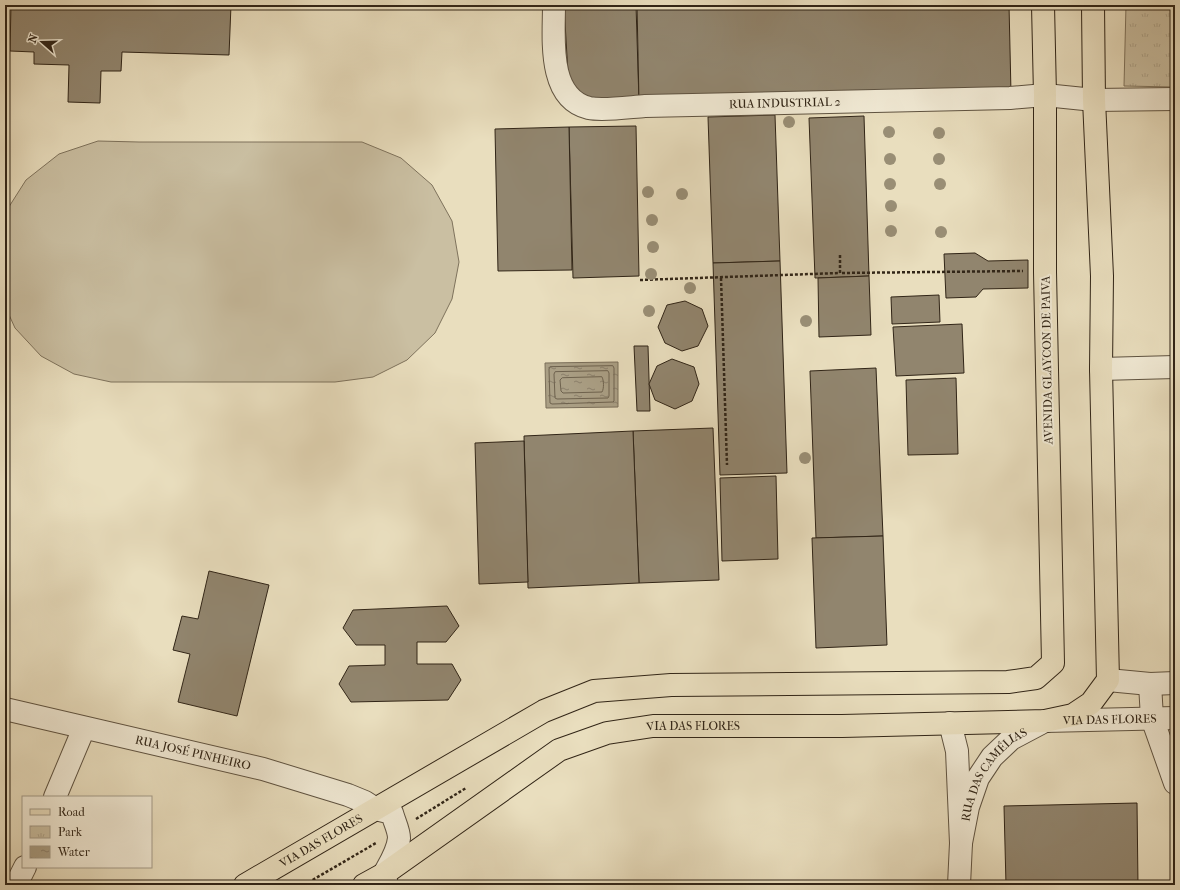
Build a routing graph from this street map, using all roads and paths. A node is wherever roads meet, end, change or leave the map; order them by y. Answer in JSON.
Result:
{"nodes":[{"id":1,"x":554,"y":5,"type":"edge"},
{"id":2,"x":1044,"y":5,"type":"edge"},
{"id":3,"x":1093,"y":5,"type":"edge"},
{"id":4,"x":1045,"y":95,"type":"junction"},
{"id":5,"x":1175,"y":99,"type":"edge"},
{"id":6,"x":1094,"y":100,"type":"junction"},
{"id":7,"x":840,"y":255,"type":"dead end"},
{"id":8,"x":1028,"y":271,"type":"dead end"},
{"id":9,"x":840,"y":273,"type":"junction"},
{"id":10,"x":721,"y":278,"type":"junction"},
{"id":11,"x":640,"y":280,"type":"dead end"},
{"id":12,"x":1175,"y":368,"type":"edge"},
{"id":13,"x":1102,"y":369,"type":"junction"},
{"id":14,"x":727,"y":465,"type":"dead end"},
{"id":15,"x":1108,"y":680,"type":"junction"},
{"id":16,"x":1008,"y":682,"type":"joint"},
{"id":17,"x":1150,"y":684,"type":"junction"},
{"id":18,"x":1175,"y":684,"type":"edge"},
{"id":19,"x":5,"y":709,"type":"edge"},
{"id":20,"x":1152,"y":718,"type":"junction"},
{"id":21,"x":1175,"y":718,"type":"edge"},
{"id":22,"x":1044,"y":721,"type":"junction"},
{"id":23,"x":950,"y":723,"type":"junction"},
{"id":24,"x":84,"y":728,"type":"junction"},
{"id":25,"x":1175,"y":783,"type":"edge"},
{"id":26,"x":55,"y":796,"type":"edge"},
{"id":27,"x":376,"y":809,"type":"junction"},
{"id":28,"x":961,"y":843,"type":"junction"},
{"id":29,"x":386,"y":880,"type":"edge"},
{"id":30,"x":245,"y":885,"type":"edge"},
{"id":31,"x":364,"y":885,"type":"edge"},
{"id":32,"x":959,"y":885,"type":"edge"}],
"edges":[{"from":1,"to":4,"type":"street","name":"RUA INDUSTRIAL 2"},
{"from":2,"to":4,"type":"main road","name":"AVENIDA GLAYCON DE PAIVA"},
{"from":3,"to":6,"type":"main road"},
{"from":4,"to":6,"type":"street","name":"RUA INDUSTRIAL 2"},
{"from":4,"to":16,"type":"main road","name":"AVENIDA GLAYCON DE PAIVA"},
{"from":5,"to":6,"type":"street","name":"RUA INDUSTRIAL 2"},
{"from":6,"to":13,"type":"main road"},
{"from":7,"to":9,"type":"path"},
{"from":8,"to":9,"type":"path"},
{"from":9,"to":10,"type":"path"},
{"from":10,"to":11,"type":"path"},
{"from":10,"to":14,"type":"path"},
{"from":12,"to":13,"type":"street"},
{"from":13,"to":15,"type":"main road"},
{"from":15,"to":17,"type":"street"},
{"from":15,"to":22,"type":"main road","name":"VIA DAS FLORES"},
{"from":16,"to":27,"type":"main road","name":"VIA DAS FLORES"},
{"from":17,"to":18,"type":"street"},
{"from":17,"to":20,"type":"street"},
{"from":19,"to":24,"type":"street","name":"RUA JOSÉ PINHEIRO"},
{"from":20,"to":21,"type":"street","name":"VIA DAS FLORES"},
{"from":20,"to":22,"type":"street","name":"VIA DAS FLORES"},
{"from":20,"to":25,"type":"street"},
{"from":22,"to":23,"type":"main road","name":"VIA DAS FLORES"},
{"from":22,"to":28,"type":"street","name":"RUA DAS CAMÉLIAS"},
{"from":23,"to":28,"type":"street","name":"RUA DAS CAMÉLIAS"},
{"from":23,"to":29,"type":"main road","name":"VIA DAS FLORES"},
{"from":24,"to":26,"type":"street"},
{"from":24,"to":27,"type":"street","name":"RUA JOSÉ PINHEIRO"},
{"from":27,"to":29,"type":"street","name":"VIA DAS FLORES"},
{"from":27,"to":30,"type":"main road","name":"VIA DAS FLORES"},
{"from":28,"to":32,"type":"street","name":"RUA DAS CAMÉLIAS"},
{"from":29,"to":31,"type":"main road","name":"VIA DAS FLORES"}]}
